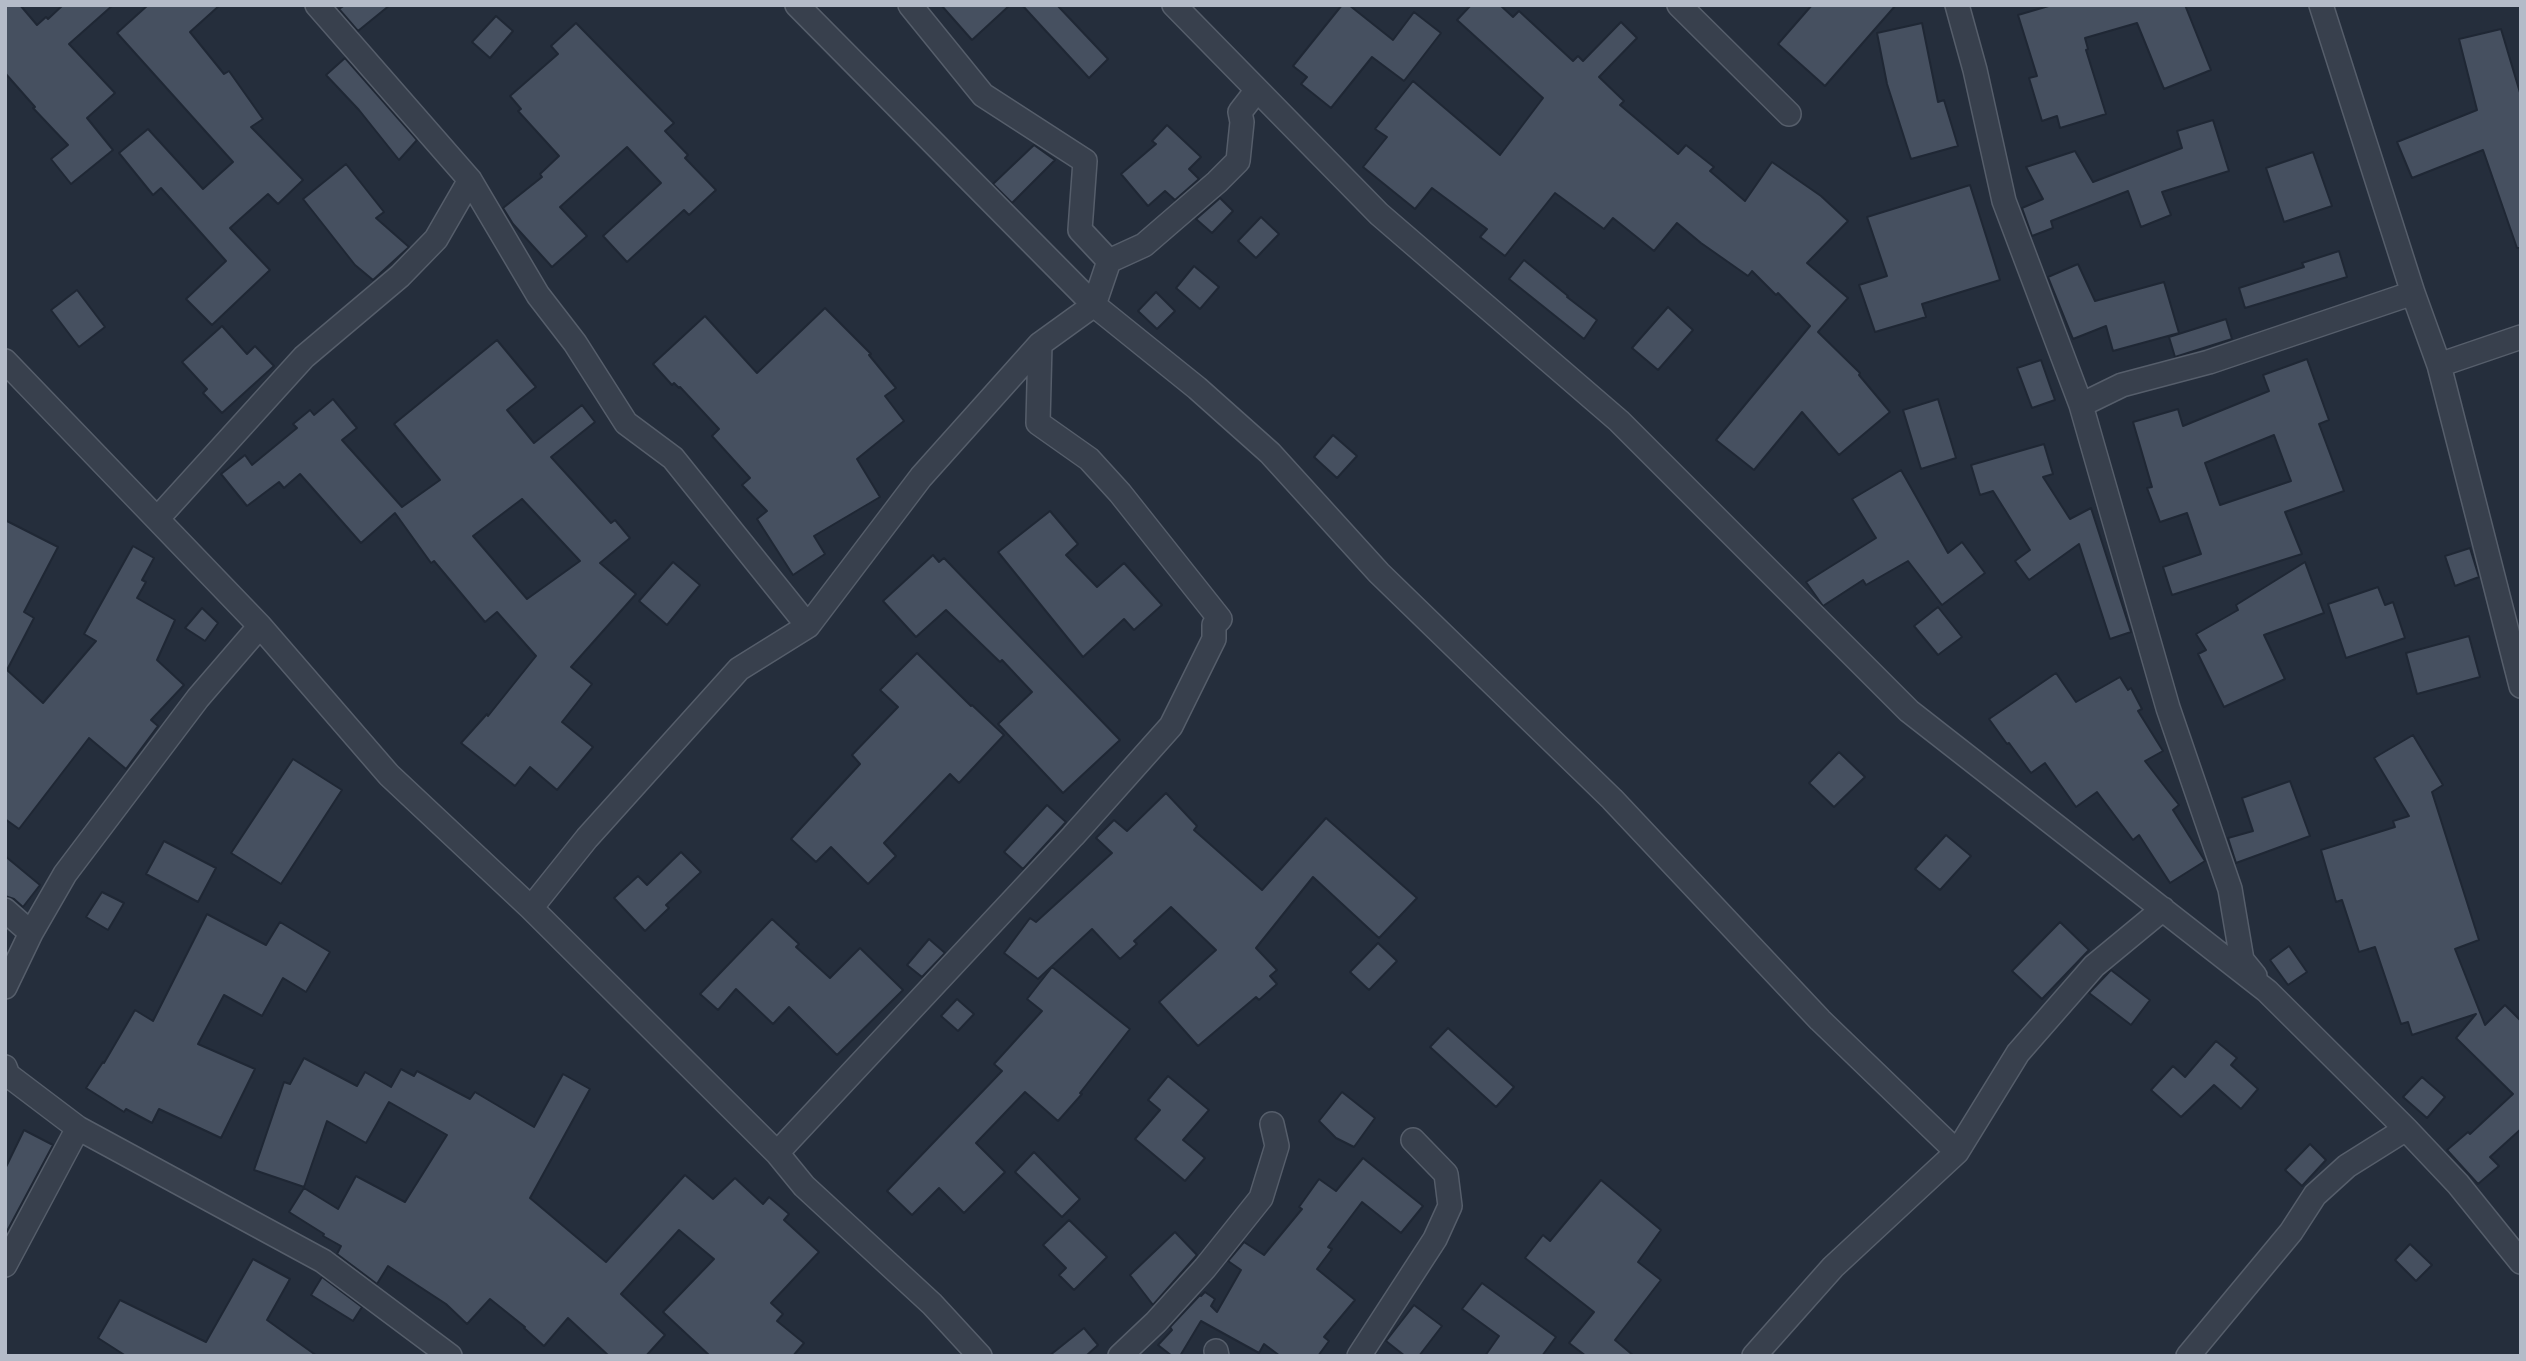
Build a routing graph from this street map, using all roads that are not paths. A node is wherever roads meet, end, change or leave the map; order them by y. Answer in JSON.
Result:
{"nodes":[{"id":1,"x":317,"y":5,"type":"edge"},
{"id":2,"x":797,"y":5,"type":"edge"},
{"id":3,"x":910,"y":5,"type":"edge"},
{"id":4,"x":1174,"y":5,"type":"edge"},
{"id":5,"x":1679,"y":5,"type":"edge"},
{"id":6,"x":1957,"y":5,"type":"edge"},
{"id":7,"x":2322,"y":5,"type":"edge"},
{"id":8,"x":1257,"y":90,"type":"junction"},
{"id":9,"x":1789,"y":114,"type":"dead end"},
{"id":10,"x":470,"y":180,"type":"junction"},
{"id":11,"x":1109,"y":261,"type":"junction"},
{"id":12,"x":2413,"y":293,"type":"junction"},
{"id":13,"x":1094,"y":305,"type":"junction"},
{"id":14,"x":2521,"y":337,"type":"edge"},
{"id":15,"x":1040,"y":344,"type":"junction"},
{"id":16,"x":5,"y":361,"type":"edge"},
{"id":17,"x":2440,"y":365,"type":"junction"},
{"id":18,"x":2081,"y":405,"type":"junction"},
{"id":19,"x":158,"y":518,"type":"junction"},
{"id":20,"x":260,"y":626,"type":"junction"},
{"id":21,"x":808,"y":626,"type":"junction"},
{"id":22,"x":2521,"y":686,"type":"edge"},
{"id":23,"x":531,"y":908,"type":"junction"},
{"id":24,"x":5,"y":909,"type":"edge"},
{"id":25,"x":2162,"y":909,"type":"junction"},
{"id":26,"x":31,"y":933,"type":"junction"},
{"id":27,"x":5,"y":987,"type":"edge"},
{"id":28,"x":2267,"y":991,"type":"junction"},
{"id":29,"x":5,"y":1067,"type":"edge"},
{"id":30,"x":1272,"y":1124,"type":"dead end"},
{"id":31,"x":78,"y":1128,"type":"junction"},
{"id":32,"x":2406,"y":1129,"type":"junction"},
{"id":33,"x":1413,"y":1140,"type":"dead end"},
{"id":34,"x":1957,"y":1152,"type":"junction"},
{"id":35,"x":777,"y":1153,"type":"junction"},
{"id":36,"x":2521,"y":1262,"type":"edge"},
{"id":37,"x":5,"y":1265,"type":"edge"},
{"id":38,"x":450,"y":1356,"type":"edge"},
{"id":39,"x":980,"y":1356,"type":"edge"},
{"id":40,"x":1120,"y":1356,"type":"edge"},
{"id":41,"x":1359,"y":1356,"type":"edge"},
{"id":42,"x":1755,"y":1356,"type":"edge"},
{"id":43,"x":2189,"y":1356,"type":"edge"}],
"edges":[{"from":1,"to":10,"type":"street"},
{"from":2,"to":13,"type":"street"},
{"from":3,"to":11,"type":"street"},
{"from":4,"to":8,"type":"street"},
{"from":5,"to":9,"type":"street"},
{"from":6,"to":18,"type":"street"},
{"from":7,"to":12,"type":"street"},
{"from":8,"to":11,"type":"street"},
{"from":8,"to":25,"type":"street"},
{"from":10,"to":19,"type":"street"},
{"from":10,"to":21,"type":"street"},
{"from":11,"to":13,"type":"street"},
{"from":12,"to":17,"type":"street"},
{"from":12,"to":18,"type":"street"},
{"from":13,"to":15,"type":"street"},
{"from":13,"to":34,"type":"street"},
{"from":14,"to":17,"type":"street"},
{"from":15,"to":21,"type":"street"},
{"from":15,"to":35,"type":"street"},
{"from":16,"to":19,"type":"street"},
{"from":17,"to":22,"type":"street"},
{"from":18,"to":28,"type":"street"},
{"from":19,"to":20,"type":"street"},
{"from":20,"to":23,"type":"street"},
{"from":20,"to":26,"type":"street"},
{"from":21,"to":23,"type":"street"},
{"from":23,"to":35,"type":"street"},
{"from":24,"to":26,"type":"street"},
{"from":25,"to":28,"type":"street"},
{"from":25,"to":34,"type":"street"},
{"from":26,"to":27,"type":"street"},
{"from":28,"to":32,"type":"street"},
{"from":29,"to":31,"type":"street"},
{"from":30,"to":40,"type":"street"},
{"from":31,"to":37,"type":"street"},
{"from":31,"to":38,"type":"street"},
{"from":32,"to":36,"type":"street"},
{"from":32,"to":43,"type":"street"},
{"from":33,"to":41,"type":"street"},
{"from":34,"to":42,"type":"street"},
{"from":35,"to":39,"type":"street"}]}
